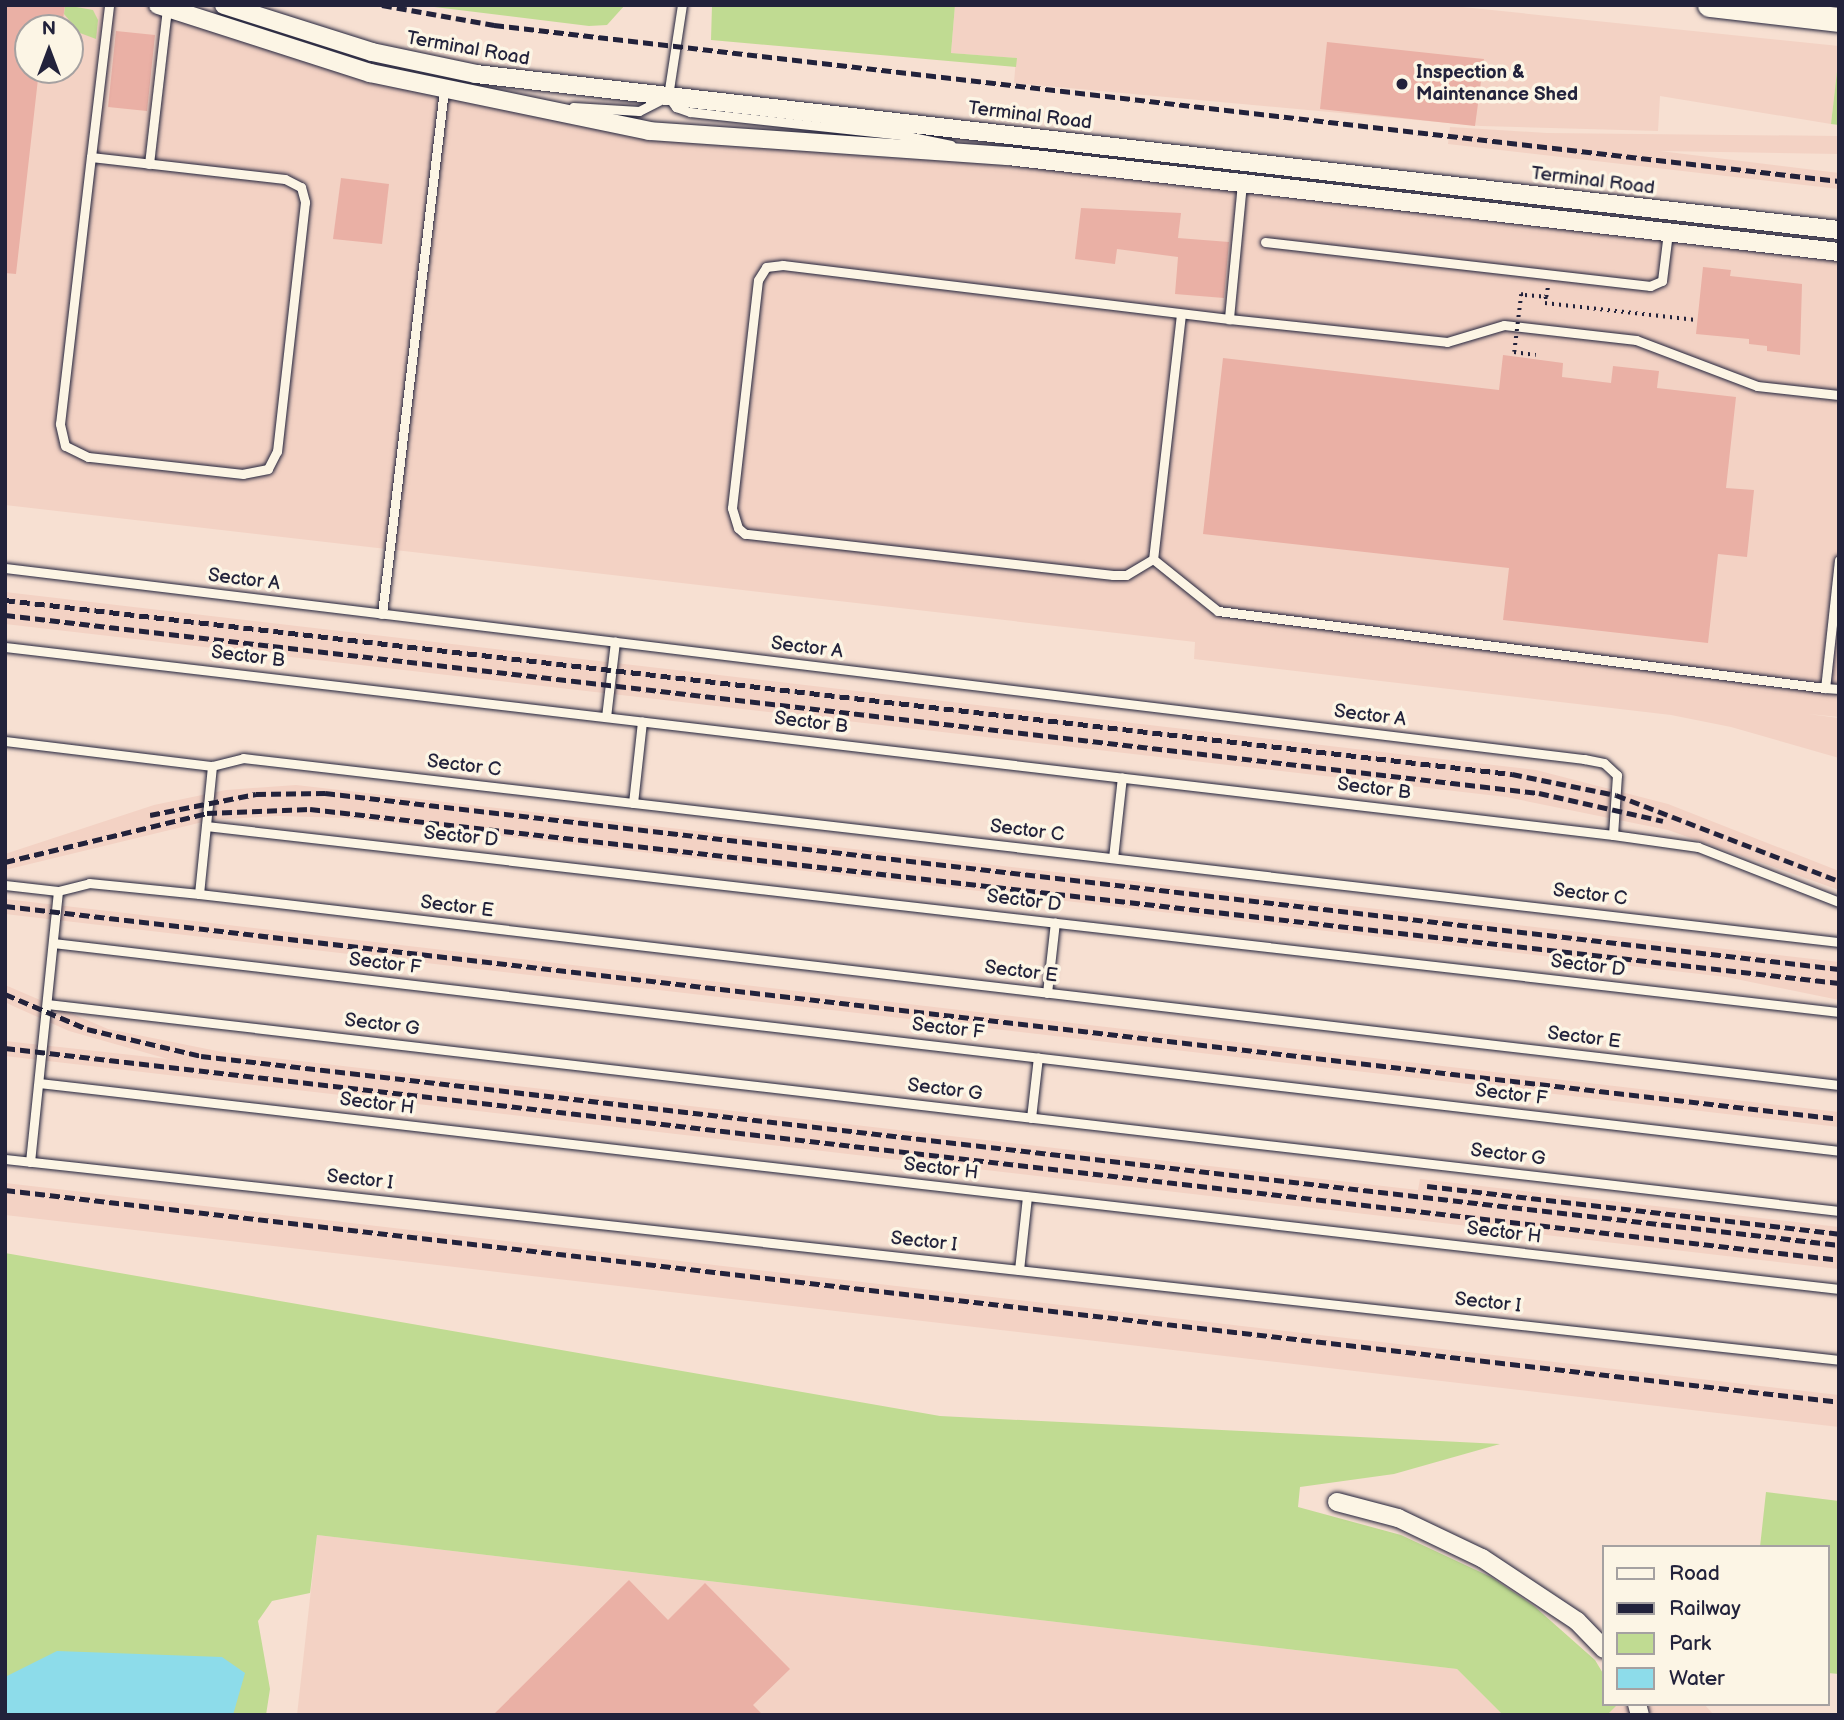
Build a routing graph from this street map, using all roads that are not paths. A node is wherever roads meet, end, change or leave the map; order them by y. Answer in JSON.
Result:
{"nodes":[{"id":1,"x":109,"y":5,"type":"edge"},
{"id":2,"x":224,"y":5,"type":"edge"},
{"id":3,"x":682,"y":5,"type":"edge"},
{"id":4,"x":1710,"y":5,"type":"edge"},
{"id":5,"x":163,"y":7,"type":"edge"},
{"id":6,"x":1839,"y":20,"type":"edge"},
{"id":7,"x":444,"y":89,"type":"junction"},
{"id":8,"x":668,"y":96,"type":"junction"},
{"id":9,"x":520,"y":101,"type":"junction"},
{"id":10,"x":1007,"y":156,"type":"junction"},
{"id":11,"x":91,"y":157,"type":"junction"},
{"id":12,"x":149,"y":164,"type":"junction"},
{"id":13,"x":1242,"y":183,"type":"junction"},
{"id":14,"x":1839,"y":230,"type":"edge"},
{"id":15,"x":1668,"y":232,"type":"junction"},
{"id":16,"x":1265,"y":242,"type":"dead end"},
{"id":17,"x":1839,"y":252,"type":"edge"},
{"id":18,"x":1181,"y":314,"type":"junction"},
{"id":19,"x":1229,"y":318,"type":"junction"},
{"id":20,"x":1839,"y":395,"type":"edge"},
{"id":21,"x":1153,"y":559,"type":"junction"},
{"id":22,"x":1839,"y":560,"type":"edge"},
{"id":23,"x":5,"y":568,"type":"edge"},
{"id":24,"x":383,"y":614,"type":"junction"},
{"id":25,"x":615,"y":642,"type":"junction"},
{"id":26,"x":5,"y":647,"type":"edge"},
{"id":27,"x":1825,"y":688,"type":"junction"},
{"id":28,"x":1839,"y":690,"type":"edge"},
{"id":29,"x":606,"y":717,"type":"junction"},
{"id":30,"x":642,"y":721,"type":"junction"},
{"id":31,"x":5,"y":741,"type":"edge"},
{"id":32,"x":212,"y":766,"type":"junction"},
{"id":33,"x":1122,"y":777,"type":"junction"},
{"id":34,"x":633,"y":803,"type":"junction"},
{"id":35,"x":206,"y":826,"type":"junction"},
{"id":36,"x":1613,"y":835,"type":"junction"},
{"id":37,"x":1113,"y":858,"type":"junction"},
{"id":38,"x":5,"y":885,"type":"edge"},
{"id":39,"x":58,"y":891,"type":"junction"},
{"id":40,"x":198,"y":894,"type":"junction"},
{"id":41,"x":1839,"y":902,"type":"edge"},
{"id":42,"x":1055,"y":922,"type":"junction"},
{"id":43,"x":1839,"y":942,"type":"edge"},
{"id":44,"x":53,"y":943,"type":"junction"},
{"id":45,"x":1047,"y":993,"type":"junction"},
{"id":46,"x":47,"y":1004,"type":"junction"},
{"id":47,"x":1839,"y":1012,"type":"edge"},
{"id":48,"x":1038,"y":1058,"type":"junction"},
{"id":49,"x":39,"y":1083,"type":"junction"},
{"id":50,"x":1839,"y":1085,"type":"edge"},
{"id":51,"x":1031,"y":1118,"type":"junction"},
{"id":52,"x":1839,"y":1151,"type":"edge"},
{"id":53,"x":5,"y":1159,"type":"edge"},
{"id":54,"x":30,"y":1162,"type":"junction"},
{"id":55,"x":1027,"y":1196,"type":"junction"},
{"id":56,"x":1839,"y":1211,"type":"edge"},
{"id":57,"x":1019,"y":1270,"type":"junction"},
{"id":58,"x":1839,"y":1289,"type":"edge"},
{"id":59,"x":1839,"y":1360,"type":"edge"},
{"id":60,"x":1337,"y":1502,"type":"dead end"},
{"id":61,"x":1602,"y":1647,"type":"edge"}],
"edges":[{"from":1,"to":11,"type":"lane"},
{"from":2,"to":8,"type":"street","name":"Terminal Road"},
{"from":3,"to":8,"type":"lane"},
{"from":4,"to":6,"type":"main road"},
{"from":5,"to":7,"type":"street"},
{"from":5,"to":12,"type":"lane"},
{"from":7,"to":9,"type":"street"},
{"from":7,"to":24,"type":"lane"},
{"from":8,"to":9,"type":"lane"},
{"from":8,"to":10,"type":"lane"},
{"from":8,"to":14,"type":"street","name":"Terminal Road"},
{"from":9,"to":10,"type":"street"},
{"from":10,"to":13,"type":"street"},
{"from":11,"to":12,"type":"lane"},
{"from":11,"to":12,"type":"lane"},
{"from":13,"to":15,"type":"street"},
{"from":13,"to":19,"type":"lane"},
{"from":15,"to":16,"type":"lane"},
{"from":15,"to":17,"type":"street"},
{"from":18,"to":19,"type":"lane"},
{"from":18,"to":21,"type":"lane"},
{"from":18,"to":21,"type":"lane"},
{"from":19,"to":20,"type":"lane"},
{"from":21,"to":27,"type":"lane"},
{"from":22,"to":27,"type":"lane"},
{"from":23,"to":24,"type":"lane","name":"Sector A"},
{"from":24,"to":25,"type":"lane","name":"Sector A"},
{"from":25,"to":29,"type":"lane"},
{"from":25,"to":36,"type":"lane","name":"Sector A"},
{"from":26,"to":29,"type":"lane","name":"Sector B"},
{"from":27,"to":28,"type":"lane"},
{"from":29,"to":30,"type":"lane","name":"Sector B"},
{"from":30,"to":33,"type":"lane","name":"Sector B"},
{"from":30,"to":34,"type":"lane"},
{"from":31,"to":32,"type":"lane","name":"Sector C"},
{"from":32,"to":34,"type":"lane","name":"Sector C"},
{"from":32,"to":35,"type":"lane"},
{"from":33,"to":36,"type":"lane","name":"Sector B"},
{"from":33,"to":37,"type":"lane"},
{"from":34,"to":37,"type":"lane","name":"Sector C"},
{"from":35,"to":40,"type":"lane"},
{"from":35,"to":42,"type":"lane","name":"Sector D"},
{"from":36,"to":41,"type":"lane","name":"Sector B"},
{"from":37,"to":43,"type":"lane","name":"Sector C"},
{"from":38,"to":39,"type":"lane","name":"Sector E"},
{"from":39,"to":40,"type":"lane","name":"Sector E"},
{"from":39,"to":44,"type":"lane"},
{"from":40,"to":45,"type":"lane","name":"Sector E"},
{"from":42,"to":45,"type":"lane"},
{"from":42,"to":47,"type":"lane","name":"Sector D"},
{"from":44,"to":46,"type":"lane"},
{"from":44,"to":48,"type":"lane","name":"Sector F"},
{"from":45,"to":50,"type":"lane","name":"Sector E"},
{"from":46,"to":49,"type":"lane"},
{"from":46,"to":51,"type":"lane","name":"Sector G"},
{"from":48,"to":51,"type":"lane"},
{"from":48,"to":52,"type":"lane","name":"Sector F"},
{"from":49,"to":54,"type":"lane"},
{"from":49,"to":55,"type":"lane","name":"Sector H"},
{"from":51,"to":56,"type":"lane","name":"Sector G"},
{"from":53,"to":54,"type":"lane","name":"Sector I"},
{"from":54,"to":57,"type":"lane","name":"Sector I"},
{"from":55,"to":57,"type":"lane"},
{"from":55,"to":58,"type":"lane","name":"Sector H"},
{"from":57,"to":59,"type":"lane","name":"Sector I"},
{"from":60,"to":61,"type":"street"}]}
